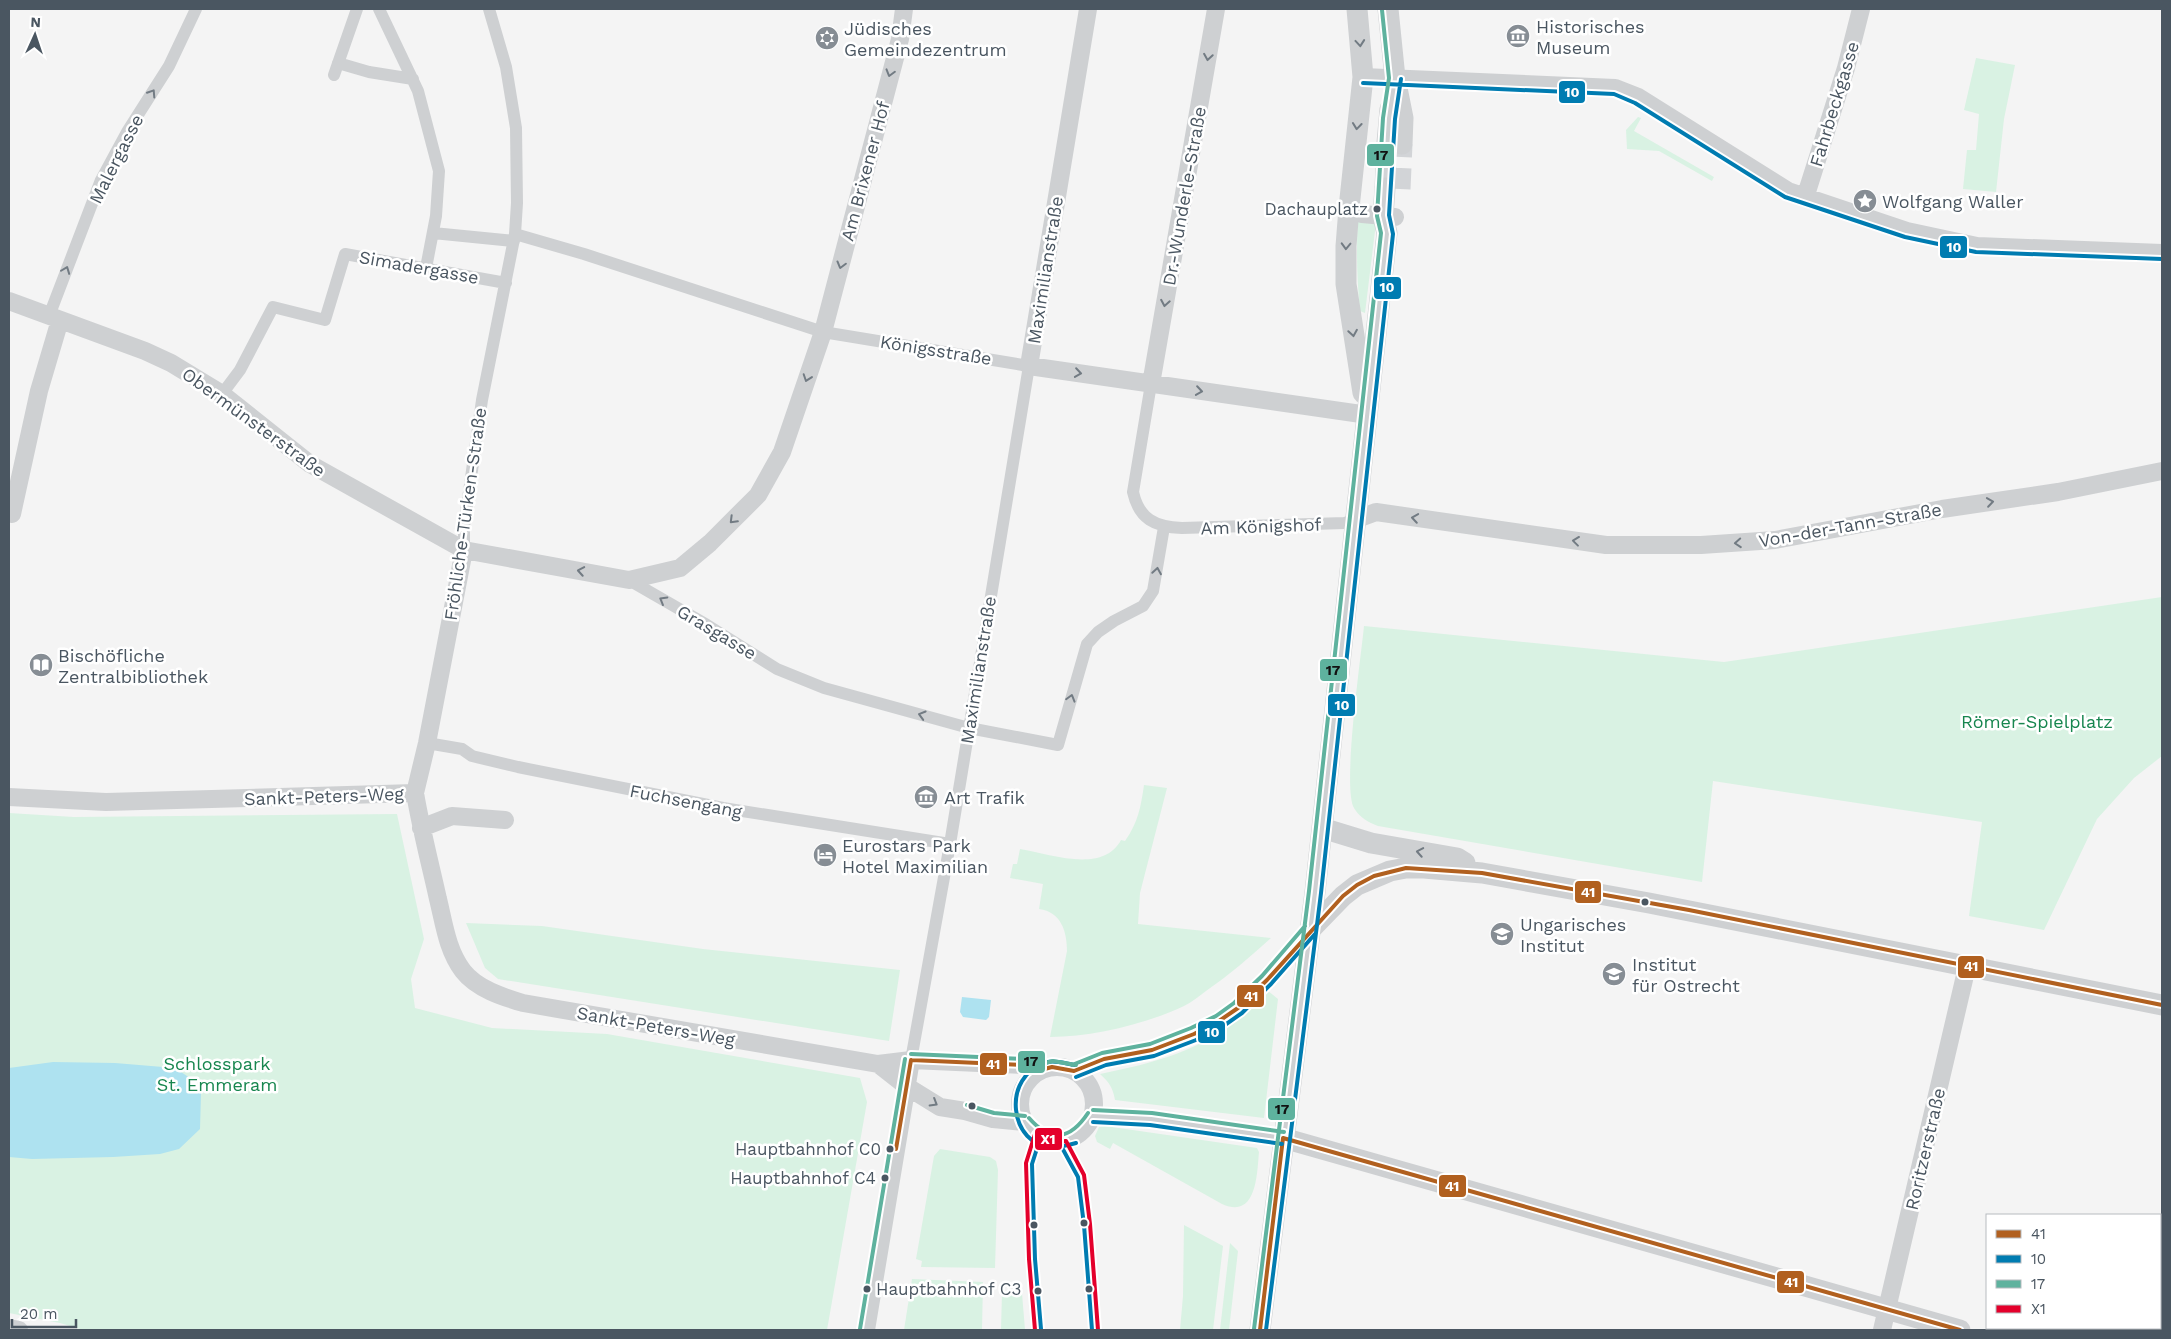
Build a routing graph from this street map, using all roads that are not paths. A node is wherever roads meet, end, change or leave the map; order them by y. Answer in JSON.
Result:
{"nodes":[{"id":1,"x":196,"y":9,"type":"edge"},
{"id":2,"x":357,"y":9,"type":"edge"},
{"id":3,"x":379,"y":9,"type":"edge"},
{"id":4,"x":489,"y":9,"type":"edge"},
{"id":5,"x":904,"y":9,"type":"edge"},
{"id":6,"x":1088,"y":9,"type":"edge"},
{"id":7,"x":1216,"y":9,"type":"edge"},
{"id":8,"x":1357,"y":9,"type":"edge"},
{"id":9,"x":1388,"y":9,"type":"edge"},
{"id":10,"x":1861,"y":9,"type":"edge"},
{"id":11,"x":1363,"y":78,"type":"junction"},
{"id":12,"x":1395,"y":78,"type":"junction"},
{"id":13,"x":415,"y":85,"type":"junction"},
{"id":14,"x":1395,"y":144,"type":"tunnel mouth"},
{"id":15,"x":1392,"y":188,"type":"tunnel mouth"},
{"id":16,"x":1805,"y":198,"type":"junction"},
{"id":17,"x":1349,"y":208,"type":"junction"},
{"id":18,"x":1388,"y":222,"type":"junction"},
{"id":19,"x":433,"y":232,"type":"junction"},
{"id":20,"x":515,"y":238,"type":"junction"},
{"id":21,"x":2162,"y":253,"type":"edge"},
{"id":22,"x":426,"y":268,"type":"junction"},
{"id":23,"x":506,"y":283,"type":"junction"},
{"id":24,"x":9,"y":301,"type":"edge"},
{"id":25,"x":55,"y":318,"type":"junction"},
{"id":26,"x":823,"y":332,"type":"junction"},
{"id":27,"x":1029,"y":366,"type":"junction"},
{"id":28,"x":1151,"y":384,"type":"junction"},
{"id":29,"x":222,"y":394,"type":"junction"},
{"id":30,"x":1368,"y":415,"type":"junction"},
{"id":31,"x":2162,"y":471,"type":"edge"},
{"id":32,"x":12,"y":514,"type":"dead end"},
{"id":33,"x":1357,"y":519,"type":"junction"},
{"id":34,"x":1164,"y":527,"type":"junction"},
{"id":35,"x":464,"y":550,"type":"junction"},
{"id":36,"x":629,"y":580,"type":"junction"},
{"id":37,"x":969,"y":728,"type":"junction"},
{"id":38,"x":427,"y":743,"type":"junction"},
{"id":39,"x":415,"y":793,"type":"junction"},
{"id":40,"x":9,"y":797,"type":"edge"},
{"id":41,"x":505,"y":820,"type":"dead end"},
{"id":42,"x":421,"y":828,"type":"junction"},
{"id":43,"x":1322,"y":828,"type":"junction"},
{"id":44,"x":950,"y":844,"type":"junction"},
{"id":45,"x":1482,"y":874,"type":"junction"},
{"id":46,"x":1310,"y":930,"type":"junction"},
{"id":47,"x":1967,"y":967,"type":"junction"},
{"id":48,"x":2162,"y":1005,"type":"edge"},
{"id":49,"x":910,"y":1060,"type":"junction"},
{"id":50,"x":878,"y":1064,"type":"junction"},
{"id":51,"x":1041,"y":1070,"type":"junction"},
{"id":52,"x":1074,"y":1071,"type":"junction"},
{"id":53,"x":906,"y":1086,"type":"junction"},
{"id":54,"x":1093,"y":1116,"type":"junction"},
{"id":55,"x":1024,"y":1122,"type":"junction"},
{"id":56,"x":1283,"y":1138,"type":"junction"},
{"id":57,"x":1885,"y":1320,"type":"edge"},
{"id":58,"x":9,"y":1328,"type":"edge"},
{"id":59,"x":19,"y":1330,"type":"edge"},
{"id":60,"x":866,"y":1330,"type":"edge"},
{"id":61,"x":1260,"y":1330,"type":"edge"},
{"id":62,"x":1960,"y":1330,"type":"edge"}],
"edges":[{"from":25,"to":1,"type":"street","name":"Malergasse","one_way":true},
{"from":2,"to":13,"type":"street"},
{"from":3,"to":13,"type":"street"},
{"from":4,"to":20,"type":"street","name":"Fröhliche-Türken-Straße"},
{"from":5,"to":26,"type":"street","name":"Am Brixener Hof","one_way":true},
{"from":6,"to":27,"type":"street","name":"Maximilianstraße"},
{"from":7,"to":28,"type":"street","name":"Dr.-Wunderle-Straße","one_way":true},
{"from":8,"to":11,"type":"street","one_way":true},
{"from":9,"to":12,"type":"street"},
{"from":10,"to":16,"type":"street","name":"Fahrbeckgasse"},
{"from":11,"to":12,"type":"street"},
{"from":11,"to":17,"type":"street","one_way":true},
{"from":12,"to":14,"type":"street"},
{"from":12,"to":16,"type":"street"},
{"from":13,"to":19,"type":"street"},
{"from":15,"to":18,"type":"street"},
{"from":16,"to":21,"type":"street"},
{"from":17,"to":18,"type":"street"},
{"from":17,"to":30,"type":"street","one_way":true},
{"from":18,"to":30,"type":"street"},
{"from":19,"to":20,"type":"street","name":"Königsstraße"},
{"from":19,"to":22,"type":"street"},
{"from":20,"to":23,"type":"street","name":"Fröhliche-Türken-Straße"},
{"from":20,"to":26,"type":"street","name":"Königsstraße"},
{"from":22,"to":23,"type":"street","name":"Simadergasse"},
{"from":22,"to":29,"type":"street","name":"Simadergasse"},
{"from":23,"to":35,"type":"street","name":"Fröhliche-Türken-Straße"},
{"from":24,"to":25,"type":"street","name":"Obermünsterstraße"},
{"from":25,"to":29,"type":"street","name":"Obermünsterstraße"},
{"from":25,"to":32,"type":"street"},
{"from":26,"to":27,"type":"street","name":"Königsstraße"},
{"from":26,"to":36,"type":"street","name":"Am Brixener Hof","one_way":true},
{"from":27,"to":28,"type":"street","name":"Königsstraße","one_way":true},
{"from":27,"to":37,"type":"street","name":"Maximilianstraße"},
{"from":28,"to":30,"type":"street","name":"Königsstraße","one_way":true},
{"from":28,"to":34,"type":"street"},
{"from":29,"to":35,"type":"street","name":"Obermünsterstraße"},
{"from":30,"to":33,"type":"street"},
{"from":31,"to":33,"type":"street","name":"Von-der-Tann-Straße"},
{"from":33,"to":34,"type":"street","name":"Am Königshof"},
{"from":33,"to":43,"type":"street"},
{"from":37,"to":34,"type":"street","one_way":true},
{"from":36,"to":35,"type":"street","name":"Grasgasse","one_way":true},
{"from":35,"to":38,"type":"street","name":"Fröhliche-Türken-Straße"},
{"from":37,"to":36,"type":"street","name":"Grasgasse","one_way":true},
{"from":37,"to":44,"type":"street","name":"Maximilianstraße"},
{"from":38,"to":39,"type":"street","name":"Fröhliche-Türken-Straße"},
{"from":38,"to":44,"type":"street","name":"Fuchsengang"},
{"from":39,"to":40,"type":"street","name":"Sankt-Peters-Weg"},
{"from":39,"to":42,"type":"street","name":"Sankt-Peters-Weg"},
{"from":41,"to":42,"type":"street"},
{"from":42,"to":50,"type":"street","name":"Sankt-Peters-Weg"},
{"from":45,"to":43,"type":"street","one_way":true},
{"from":43,"to":46,"type":"street"},
{"from":44,"to":49,"type":"street","name":"Maximilianstraße"},
{"from":45,"to":46,"type":"street"},
{"from":45,"to":47,"type":"street"},
{"from":46,"to":52,"type":"street"},
{"from":46,"to":56,"type":"street"},
{"from":47,"to":48,"type":"street"},
{"from":47,"to":57,"type":"street","name":"Roritzerstraße"},
{"from":49,"to":50,"type":"street","name":"Sankt-Peters-Weg"},
{"from":49,"to":51,"type":"street","name":"Sankt-Peters-Weg"},
{"from":49,"to":53,"type":"street","name":"Maximilianstraße"},
{"from":50,"to":53,"type":"street","name":"Sankt-Peters-Weg"},
{"from":51,"to":52,"type":"street"},
{"from":51,"to":55,"type":"street"},
{"from":52,"to":54,"type":"street"},
{"from":53,"to":55,"type":"street","name":"Sankt-Peters-Weg","one_way":true},
{"from":53,"to":60,"type":"street","name":"Maximilianstraße"},
{"from":54,"to":55,"type":"street"},
{"from":54,"to":56,"type":"street"},
{"from":56,"to":57,"type":"street"},
{"from":56,"to":61,"type":"street"},
{"from":57,"to":62,"type":"street"},
{"from":58,"to":59,"type":"street"}]}
